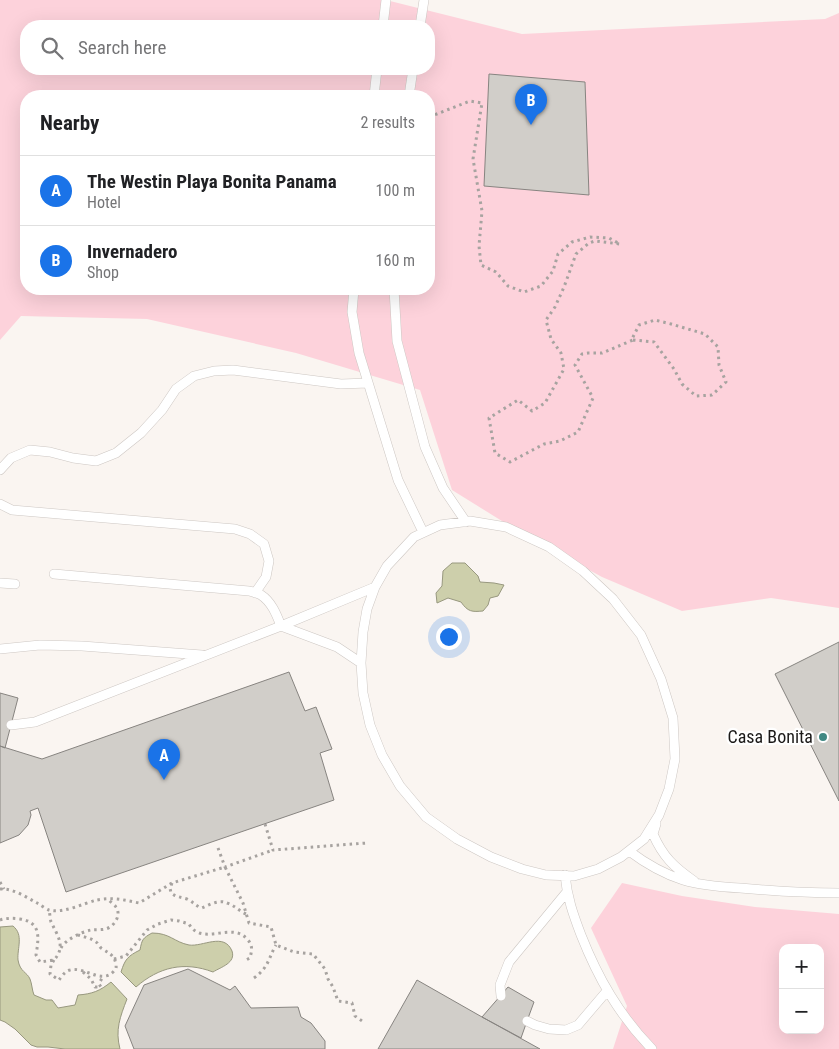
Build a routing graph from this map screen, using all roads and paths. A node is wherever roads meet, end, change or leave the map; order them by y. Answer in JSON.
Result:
{"nodes":[{"id":1,"x":386,"y":0,"type":"edge"},
{"id":2,"x":424,"y":0,"type":"edge"},
{"id":3,"x":383,"y":20,"type":"edge"},
{"id":4,"x":421,"y":20,"type":"edge"},
{"id":5,"x":376,"y":75,"type":"edge"},
{"id":6,"x":412,"y":75,"type":"edge"},
{"id":7,"x":375,"y":90,"type":"edge"},
{"id":8,"x":410,"y":90,"type":"edge"},
{"id":9,"x":435,"y":115,"type":"edge"},
{"id":10,"x":353,"y":295,"type":"edge"},
{"id":11,"x":394,"y":295,"type":"edge"},
{"id":12,"x":633,"y":340,"type":"junction"},
{"id":13,"x":368,"y":383,"type":"junction"},
{"id":14,"x":0,"y":470,"type":"edge"},
{"id":15,"x":0,"y":504,"type":"edge"},
{"id":16,"x":466,"y":522,"type":"junction"},
{"id":17,"x":423,"y":532,"type":"junction"},
{"id":18,"x":54,"y":574,"type":"dead end"},
{"id":19,"x":0,"y":583,"type":"edge"},
{"id":20,"x":15,"y":584,"type":"dead end"},
{"id":21,"x":375,"y":586,"type":"junction"},
{"id":22,"x":255,"y":593,"type":"junction"},
{"id":23,"x":281,"y":626,"type":"junction"},
{"id":24,"x":0,"y":649,"type":"edge"},
{"id":25,"x":206,"y":656,"type":"junction"},
{"id":26,"x":361,"y":663,"type":"junction"},
{"id":27,"x":10,"y":725,"type":"dead end"},
{"id":28,"x":663,"y":805,"type":"junction"},
{"id":29,"x":265,"y":824,"type":"dead end"},
{"id":30,"x":367,"y":843,"type":"dead end"},
{"id":31,"x":218,"y":848,"type":"dead end"},
{"id":32,"x":273,"y":850,"type":"junction"},
{"id":33,"x":629,"y":851,"type":"junction"},
{"id":34,"x":225,"y":867,"type":"junction"},
{"id":35,"x":565,"y":875,"type":"junction"},
{"id":36,"x":0,"y":882,"type":"edge"},
{"id":37,"x":697,"y":882,"type":"junction"},
{"id":38,"x":172,"y":883,"type":"junction"},
{"id":39,"x":2,"y":889,"type":"edge"},
{"id":40,"x":566,"y":893,"type":"junction"},
{"id":41,"x":839,"y":893,"type":"edge"},
{"id":42,"x":107,"y":899,"type":"junction"},
{"id":43,"x":49,"y":910,"type":"junction"},
{"id":44,"x":246,"y":914,"type":"junction"},
{"id":45,"x":0,"y":920,"type":"edge"},
{"id":46,"x":78,"y":935,"type":"junction"},
{"id":47,"x":276,"y":945,"type":"junction"},
{"id":48,"x":61,"y":948,"type":"junction"},
{"id":49,"x":114,"y":959,"type":"junction"},
{"id":50,"x":54,"y":960,"type":"junction"},
{"id":51,"x":244,"y":961,"type":"dead end"},
{"id":52,"x":80,"y":970,"type":"junction"},
{"id":53,"x":103,"y":976,"type":"junction"},
{"id":54,"x":254,"y":978,"type":"dead end"},
{"id":55,"x":607,"y":992,"type":"junction"},
{"id":56,"x":501,"y":996,"type":"dead end"},
{"id":57,"x":526,"y":1021,"type":"dead end"},
{"id":58,"x":364,"y":1023,"type":"dead end"},
{"id":59,"x":652,"y":1049,"type":"edge"}],
"edges":[{"from":1,"to":3,"type":"lane"},
{"from":2,"to":4,"type":"lane"},
{"from":5,"to":7,"type":"lane"},
{"from":6,"to":8,"type":"lane"},
{"from":9,"to":12,"type":"path"},
{"from":10,"to":13,"type":"lane"},
{"from":11,"to":16,"type":"lane"},
{"from":12,"to":12,"type":"path"},
{"from":13,"to":14,"type":"lane"},
{"from":13,"to":17,"type":"lane"},
{"from":15,"to":22,"type":"lane"},
{"from":16,"to":17,"type":"lane"},
{"from":16,"to":28,"type":"lane"},
{"from":17,"to":21,"type":"lane"},
{"from":18,"to":22,"type":"lane"},
{"from":19,"to":20,"type":"lane"},
{"from":21,"to":23,"type":"lane"},
{"from":21,"to":26,"type":"lane"},
{"from":22,"to":23,"type":"lane"},
{"from":23,"to":25,"type":"lane"},
{"from":23,"to":26,"type":"lane"},
{"from":24,"to":25,"type":"lane"},
{"from":25,"to":27,"type":"lane"},
{"from":26,"to":35,"type":"lane"},
{"from":28,"to":33,"type":"lane"},
{"from":28,"to":37,"type":"lane"},
{"from":29,"to":32,"type":"path"},
{"from":30,"to":32,"type":"path"},
{"from":31,"to":34,"type":"path"},
{"from":32,"to":34,"type":"path"},
{"from":33,"to":35,"type":"lane"},
{"from":33,"to":37,"type":"lane"},
{"from":34,"to":38,"type":"path"},
{"from":34,"to":44,"type":"path"},
{"from":35,"to":40,"type":"lane"},
{"from":36,"to":39,"type":"path"},
{"from":37,"to":41,"type":"lane"},
{"from":38,"to":42,"type":"path"},
{"from":38,"to":44,"type":"path"},
{"from":39,"to":43,"type":"path"},
{"from":40,"to":55,"type":"lane"},
{"from":40,"to":56,"type":"lane"},
{"from":42,"to":43,"type":"path"},
{"from":42,"to":46,"type":"path"},
{"from":43,"to":48,"type":"path"},
{"from":44,"to":47,"type":"path"},
{"from":45,"to":50,"type":"path"},
{"from":46,"to":48,"type":"path"},
{"from":46,"to":49,"type":"path"},
{"from":47,"to":54,"type":"path"},
{"from":47,"to":58,"type":"path"},
{"from":48,"to":50,"type":"path"},
{"from":49,"to":51,"type":"path"},
{"from":49,"to":53,"type":"path"},
{"from":50,"to":52,"type":"path"},
{"from":52,"to":53,"type":"path"},
{"from":52,"to":53,"type":"path"},
{"from":55,"to":57,"type":"lane"},
{"from":55,"to":59,"type":"lane"}]}
